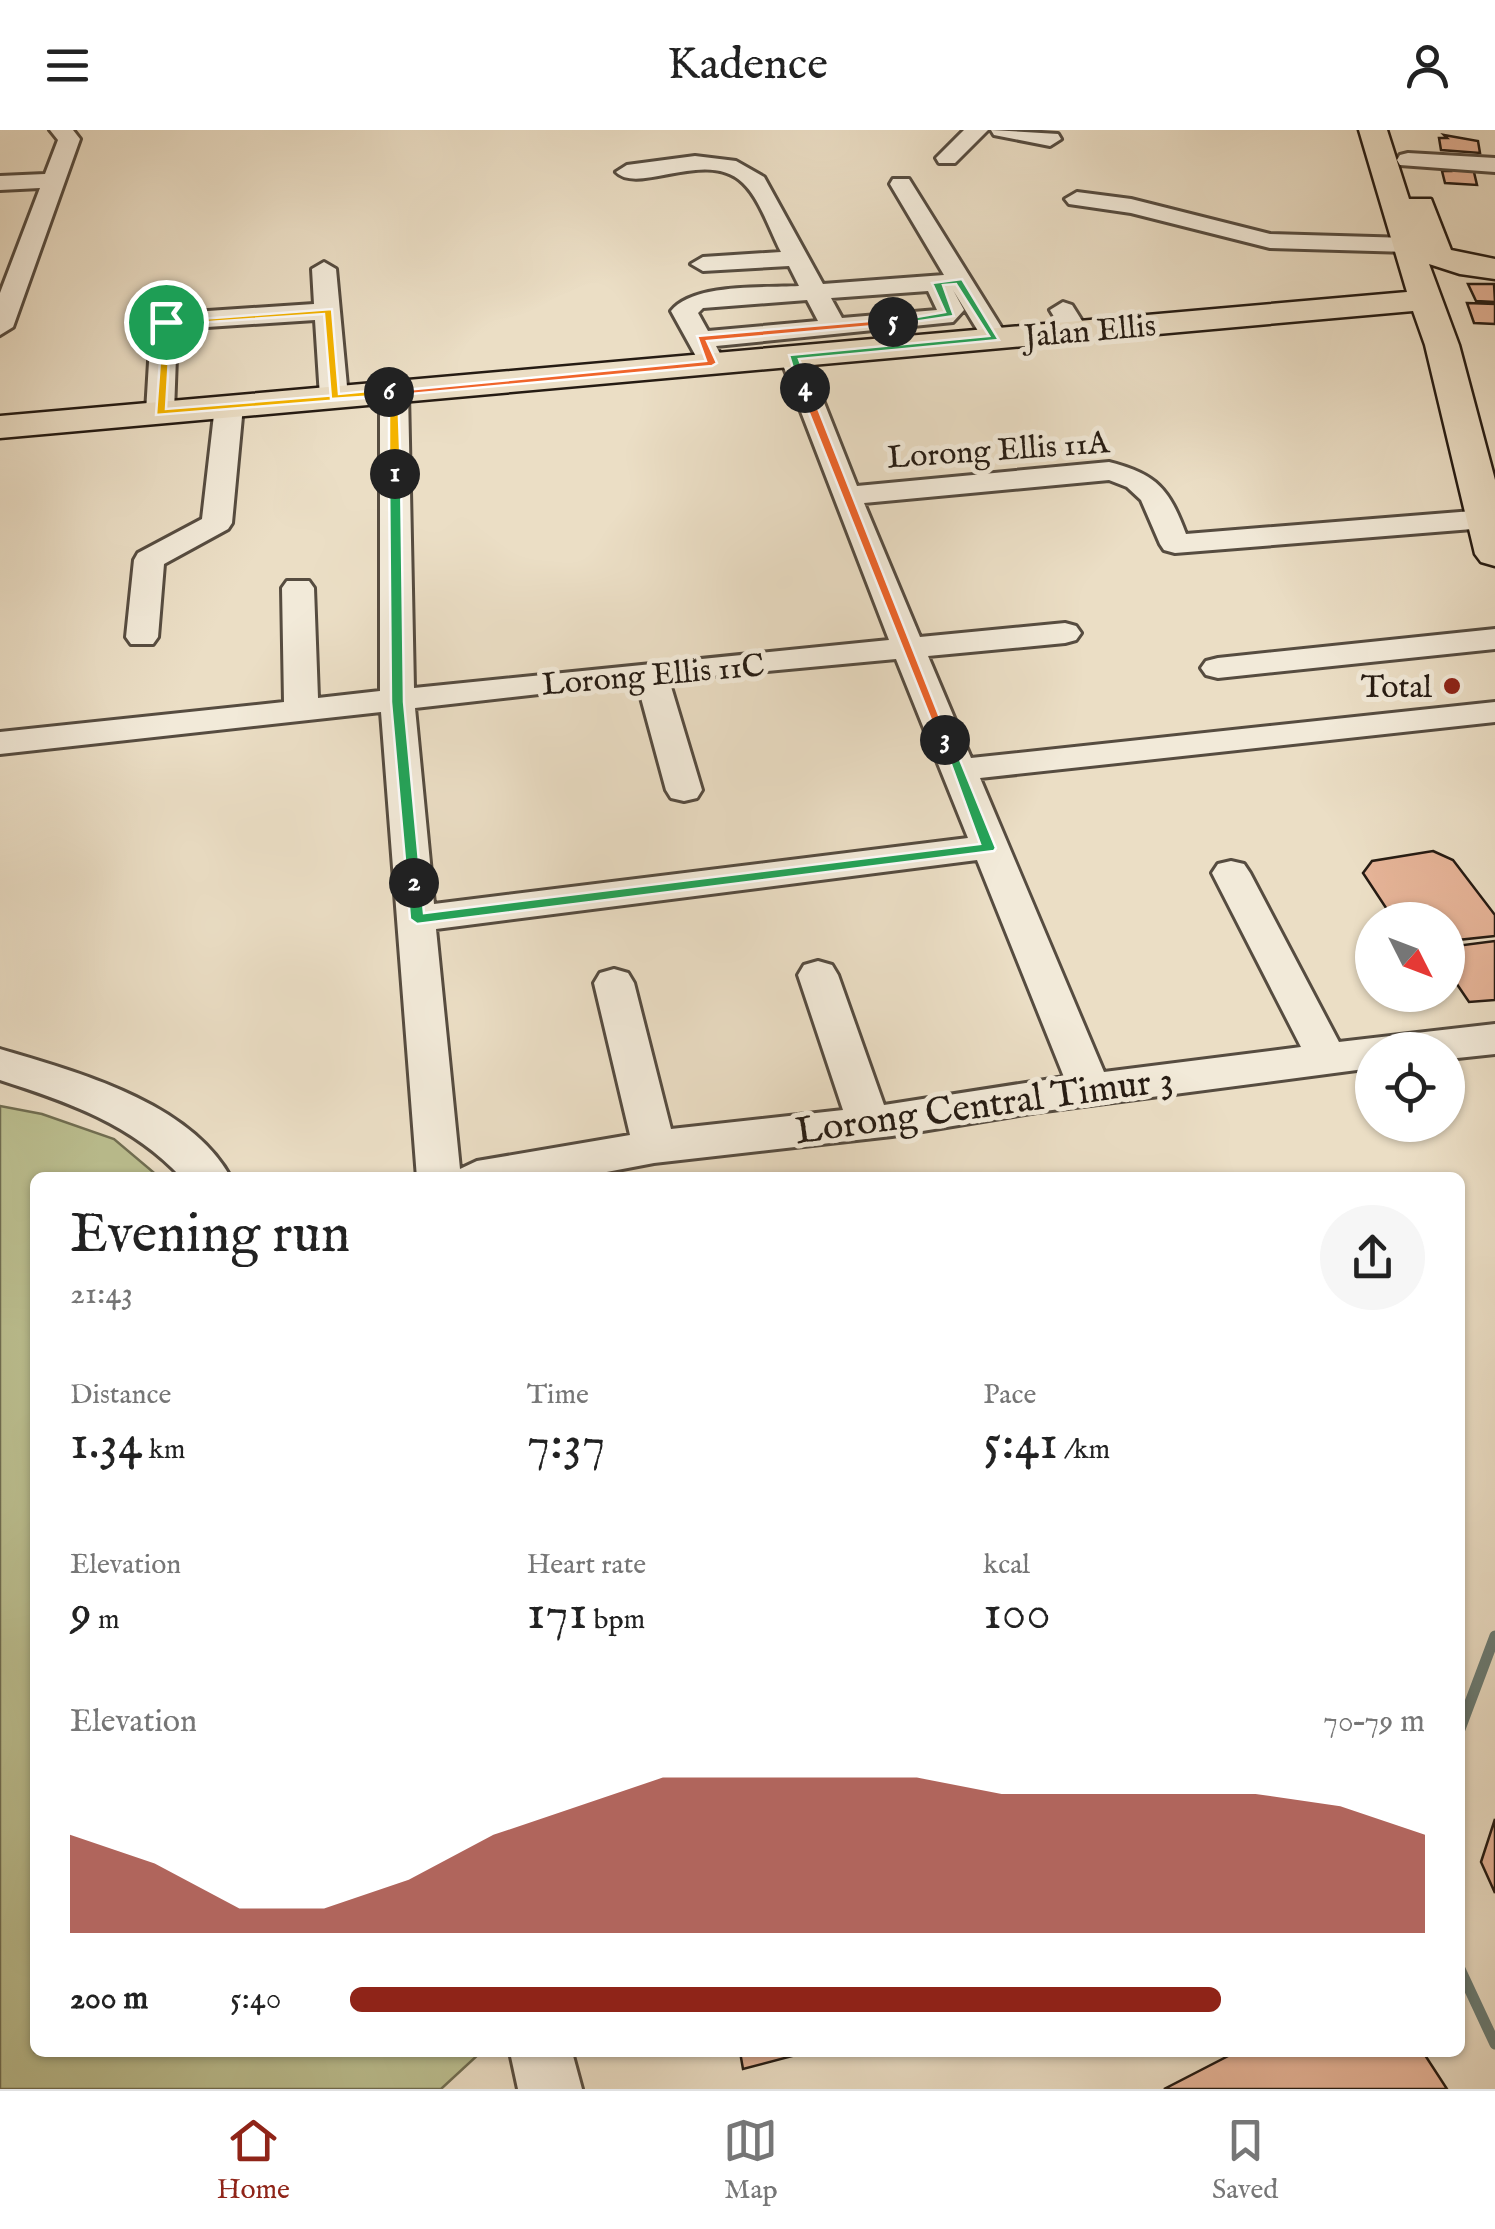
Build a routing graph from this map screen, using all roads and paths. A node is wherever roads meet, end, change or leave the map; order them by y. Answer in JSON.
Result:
{"nodes":[{"id":1,"x":60,"y":130,"type":"edge"},
{"id":2,"x":976,"y":130,"type":"edge"},
{"id":3,"x":1002,"y":130,"type":"edge"},
{"id":4,"x":1373,"y":130,"type":"edge"},
{"id":5,"x":1050,"y":138,"type":"dead end"},
{"id":6,"x":1404,"y":145,"type":"edge"},
{"id":7,"x":947,"y":158,"type":"dead end"},
{"id":8,"x":1495,"y":164,"type":"edge"},
{"id":9,"x":627,"y":172,"type":"dead end"},
{"id":10,"x":55,"y":180,"type":"junction"},
{"id":11,"x":0,"y":182,"type":"edge"},
{"id":12,"x":901,"y":184,"type":"dead end"},
{"id":13,"x":1077,"y":199,"type":"dead end"},
{"id":14,"x":1408,"y":245,"type":"junction"},
{"id":15,"x":797,"y":258,"type":"junction"},
{"id":16,"x":703,"y":264,"type":"dead end"},
{"id":17,"x":324,"y":269,"type":"dead end"},
{"id":18,"x":1495,"y":269,"type":"edge"},
{"id":19,"x":948,"y":282,"type":"junction"},
{"id":20,"x":8,"y":283,"type":"edge"},
{"id":21,"x":816,"y":293,"type":"junction"},
{"id":22,"x":1425,"y":296,"type":"junction"},
{"id":23,"x":1344,"y":308,"type":"junction"},
{"id":24,"x":328,"y":311,"type":"junction"},
{"id":25,"x":834,"y":327,"type":"junction"},
{"id":26,"x":0,"y":328,"type":"edge"},
{"id":27,"x":1438,"y":335,"type":"junction"},
{"id":28,"x":995,"y":338,"type":"junction"},
{"id":29,"x":706,"y":351,"type":"junction"},
{"id":30,"x":793,"y":357,"type":"junction"},
{"id":31,"x":394,"y":392,"type":"junction"},
{"id":32,"x":334,"y":397,"type":"junction"},
{"id":33,"x":229,"y":406,"type":"junction"},
{"id":34,"x":160,"y":412,"type":"junction"},
{"id":35,"x":0,"y":427,"type":"edge"},
{"id":36,"x":846,"y":496,"type":"junction"},
{"id":37,"x":1485,"y":519,"type":"junction"},
{"id":38,"x":1495,"y":554,"type":"edge"},
{"id":39,"x":298,"y":588,"type":"dead end"},
{"id":40,"x":1066,"y":633,"type":"dead end"},
{"id":41,"x":142,"y":637,"type":"dead end"},
{"id":42,"x":1495,"y":639,"type":"edge"},
{"id":43,"x":908,"y":649,"type":"junction"},
{"id":44,"x":1218,"y":668,"type":"dead end"},
{"id":45,"x":650,"y":672,"type":"junction"},
{"id":46,"x":397,"y":702,"type":"junction"},
{"id":47,"x":301,"y":710,"type":"junction"},
{"id":48,"x":1495,"y":712,"type":"edge"},
{"id":49,"x":0,"y":743,"type":"edge"},
{"id":50,"x":958,"y":770,"type":"junction"},
{"id":51,"x":684,"y":790,"type":"dead end"},
{"id":52,"x":989,"y":848,"type":"junction"},
{"id":53,"x":1230,"y":874,"type":"dead end"},
{"id":54,"x":417,"y":919,"type":"junction"},
{"id":55,"x":818,"y":976,"type":"dead end"},
{"id":56,"x":614,"y":983,"type":"dead end"},
{"id":57,"x":1495,"y":1039,"type":"edge"},
{"id":58,"x":1465,"y":1042,"type":"edge"},
{"id":59,"x":1355,"y":1055,"type":"edge"},
{"id":60,"x":1327,"y":1058,"type":"junction"},
{"id":61,"x":0,"y":1064,"type":"edge"},
{"id":62,"x":1090,"y":1088,"type":"junction"},
{"id":63,"x":868,"y":1121,"type":"junction"},
{"id":64,"x":654,"y":1147,"type":"junction"},
{"id":65,"x":203,"y":1172,"type":"edge"},
{"id":66,"x":438,"y":1172,"type":"edge"},
{"id":67,"x":511,"y":1172,"type":"edge"},
{"id":68,"x":542,"y":2057,"type":"edge"},
{"id":69,"x":550,"y":2089,"type":"edge"}],
"edges":[{"from":1,"to":10,"type":"street"},
{"from":2,"to":7,"type":"street"},
{"from":3,"to":5,"type":"street"},
{"from":4,"to":14,"type":"main road"},
{"from":6,"to":8,"type":"street"},
{"from":6,"to":18,"type":"main road"},
{"from":9,"to":15,"type":"street"},
{"from":10,"to":11,"type":"street"},
{"from":10,"to":20,"type":"street"},
{"from":12,"to":19,"type":"street"},
{"from":13,"to":14,"type":"street"},
{"from":14,"to":22,"type":"main road"},
{"from":15,"to":16,"type":"street"},
{"from":15,"to":21,"type":"street"},
{"from":17,"to":24,"type":"street"},
{"from":18,"to":22,"type":"main road","name":"Jalan Ellis"},
{"from":19,"to":21,"type":"street"},
{"from":19,"to":25,"type":"street"},
{"from":19,"to":28,"type":"street"},
{"from":20,"to":26,"type":"street"},
{"from":21,"to":25,"type":"street"},
{"from":21,"to":29,"type":"street"},
{"from":22,"to":23,"type":"main road","name":"Jalan Ellis"},
{"from":22,"to":27,"type":"main road"},
{"from":23,"to":27,"type":"main road","name":"Jalan Ellis"},
{"from":23,"to":28,"type":"main road","name":"Jalan Ellis"},
{"from":24,"to":32,"type":"street"},
{"from":24,"to":34,"type":"street"},
{"from":25,"to":29,"type":"street"},
{"from":27,"to":37,"type":"main road"},
{"from":28,"to":30,"type":"main road","name":"Jalan Ellis"},
{"from":29,"to":30,"type":"main road","name":"Jalan Ellis"},
{"from":29,"to":31,"type":"main road","name":"Jalan Ellis"},
{"from":30,"to":36,"type":"street"},
{"from":31,"to":32,"type":"main road","name":"Jalan Ellis"},
{"from":31,"to":46,"type":"street"},
{"from":32,"to":33,"type":"main road","name":"Jalan Ellis"},
{"from":33,"to":34,"type":"main road","name":"Jalan Ellis"},
{"from":33,"to":41,"type":"street"},
{"from":34,"to":35,"type":"main road","name":"Jalan Ellis"},
{"from":36,"to":37,"type":"street","name":"Lorong Ellis 11A"},
{"from":36,"to":43,"type":"street"},
{"from":37,"to":38,"type":"main road"},
{"from":39,"to":47,"type":"street"},
{"from":40,"to":43,"type":"street","name":"Lorong Ellis 11C"},
{"from":42,"to":44,"type":"street"},
{"from":43,"to":45,"type":"street","name":"Lorong Ellis 11C"},
{"from":43,"to":50,"type":"street"},
{"from":45,"to":46,"type":"street","name":"Lorong Ellis 11C"},
{"from":45,"to":51,"type":"street"},
{"from":46,"to":47,"type":"street","name":"Lorong Ellis 11C"},
{"from":46,"to":54,"type":"street"},
{"from":47,"to":49,"type":"street","name":"Lorong Ellis 11C"},
{"from":48,"to":50,"type":"street"},
{"from":50,"to":52,"type":"street"},
{"from":52,"to":54,"type":"street"},
{"from":52,"to":62,"type":"street"},
{"from":53,"to":60,"type":"street"},
{"from":54,"to":66,"type":"street"},
{"from":55,"to":63,"type":"street"},
{"from":56,"to":64,"type":"street"},
{"from":57,"to":58,"type":"street"},
{"from":59,"to":60,"type":"street","name":"Lorong Central Timur 3"},
{"from":60,"to":62,"type":"street","name":"Lorong Central Timur 3"},
{"from":61,"to":65,"type":"street"},
{"from":62,"to":63,"type":"street","name":"Lorong Central Timur 3"},
{"from":63,"to":64,"type":"street","name":"Lorong Central Timur 3"},
{"from":64,"to":67,"type":"street","name":"Lorong Central Timur 3"},
{"from":68,"to":69,"type":"street"}]}
